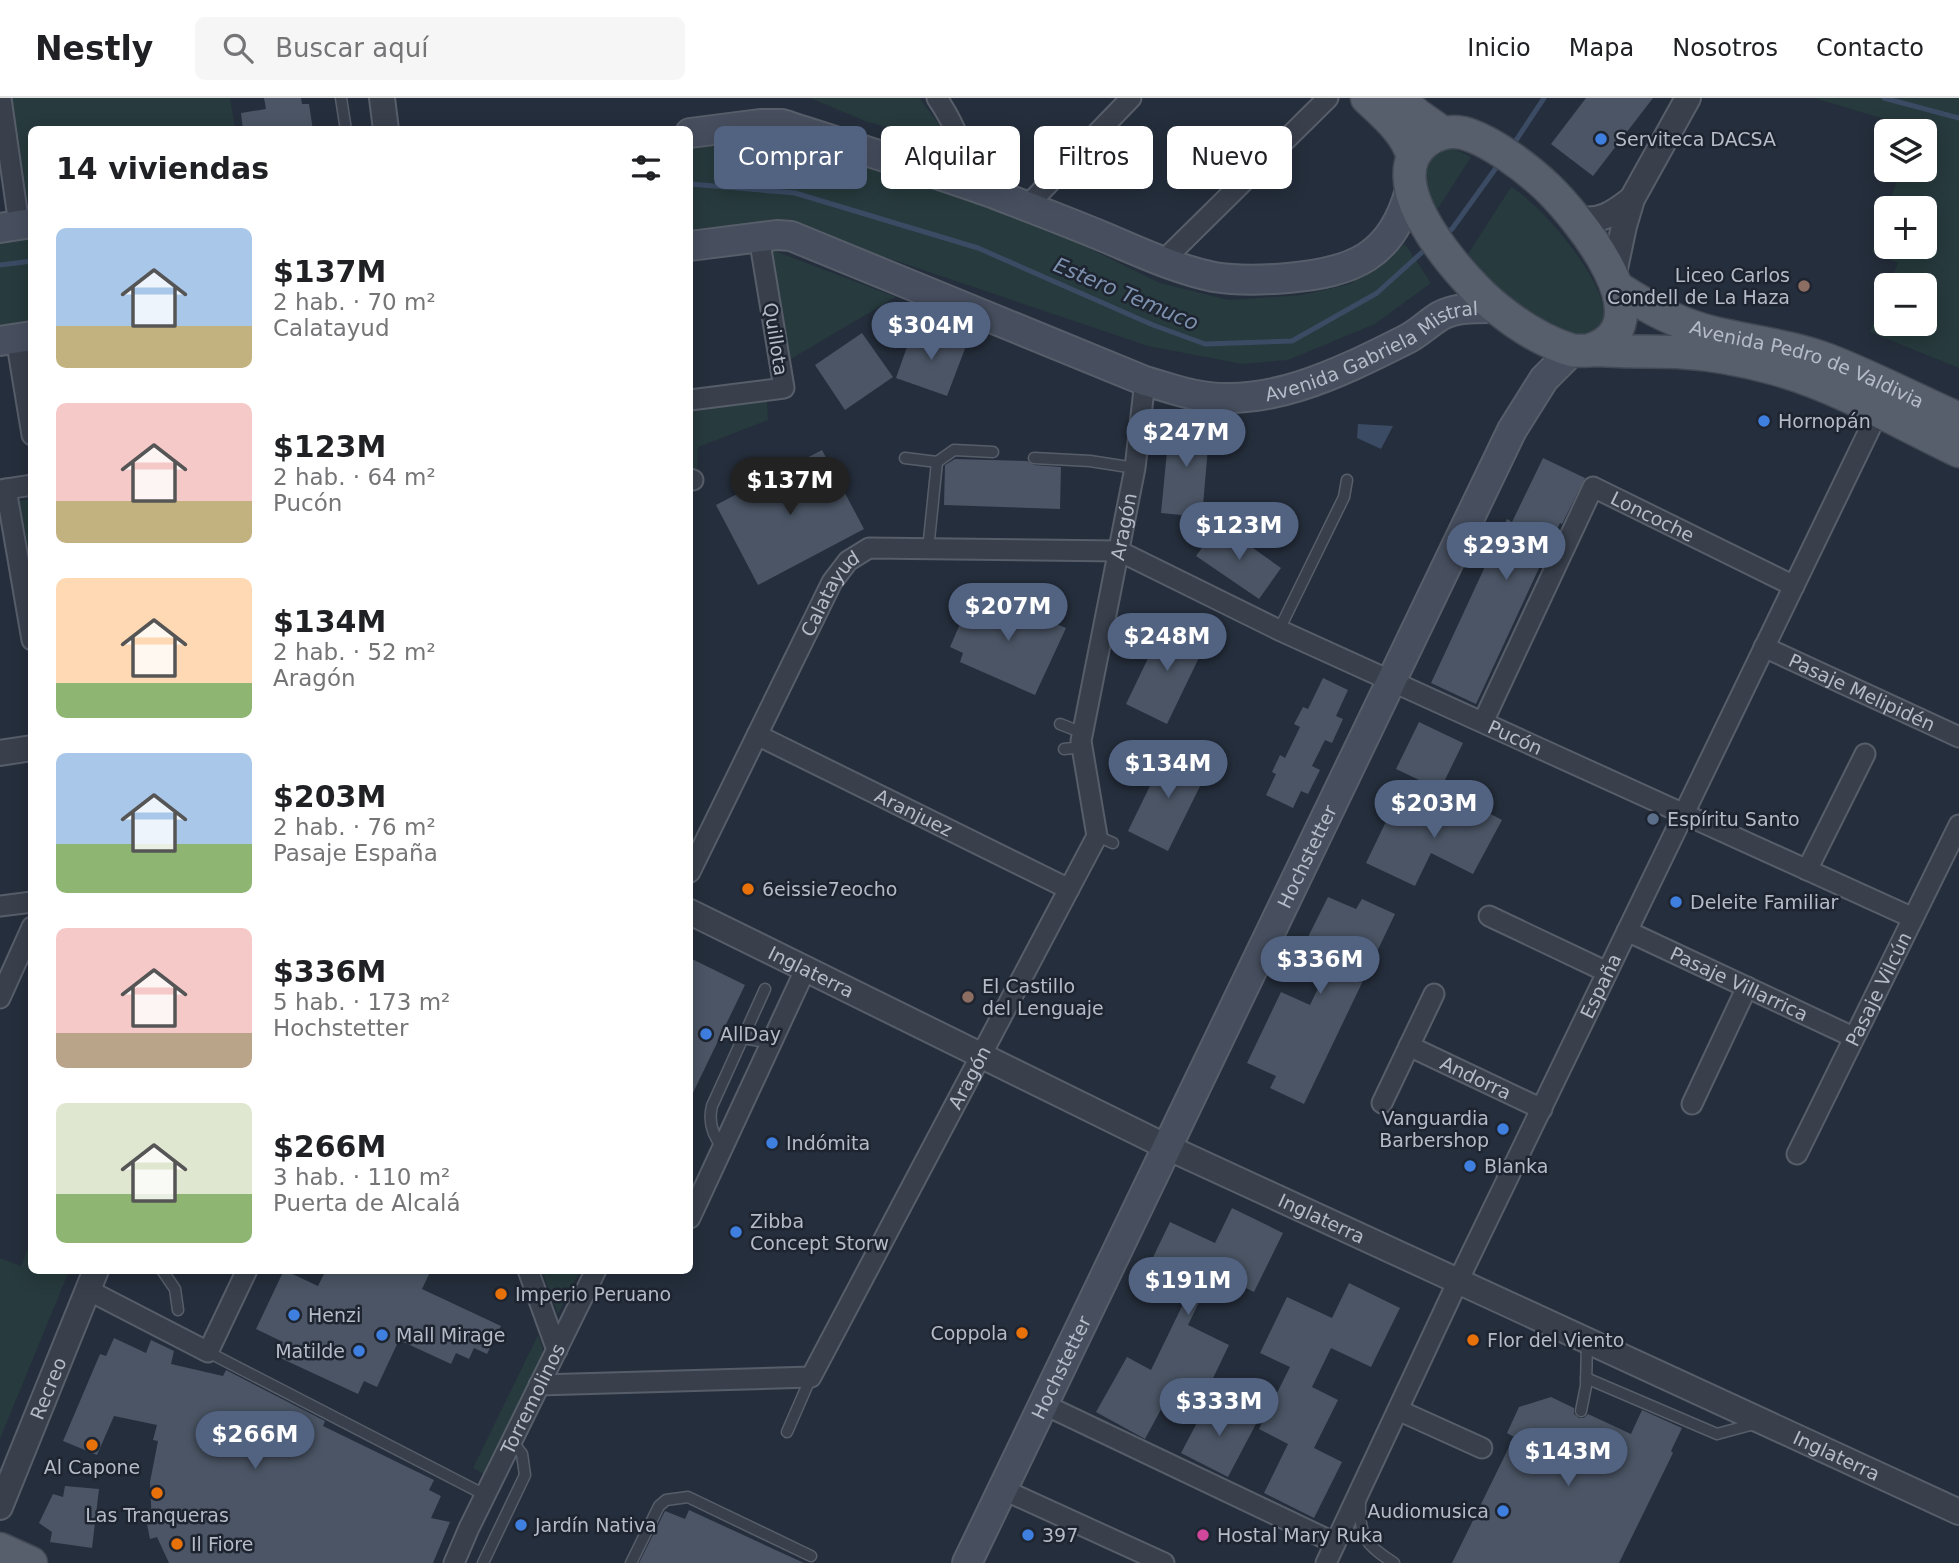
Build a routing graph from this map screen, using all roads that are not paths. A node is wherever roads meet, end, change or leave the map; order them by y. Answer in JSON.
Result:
{"nodes":[{"id":1,"x":1,"y":98,"type":"edge"},
{"id":2,"x":341,"y":98,"type":"edge"},
{"id":3,"x":383,"y":98,"type":"edge"},
{"id":4,"x":937,"y":98,"type":"edge"},
{"id":5,"x":1131,"y":98,"type":"edge"},
{"id":6,"x":1328,"y":98,"type":"edge"},
{"id":7,"x":1367,"y":98,"type":"edge"},
{"id":8,"x":1399,"y":98,"type":"edge"},
{"id":9,"x":1688,"y":98,"type":"edge"},
{"id":10,"x":345,"y":126,"type":"edge"},
{"id":11,"x":386,"y":126,"type":"edge"},
{"id":12,"x":954,"y":126,"type":"edge"},
{"id":13,"x":693,"y":133,"type":"edge"},
{"id":14,"x":1443,"y":133,"type":"junction"},
{"id":15,"x":881,"y":156,"type":"edge"},
{"id":16,"x":1413,"y":158,"type":"junction"},
{"id":17,"x":981,"y":189,"type":"edge"},
{"id":18,"x":1410,"y":190,"type":"junction"},
{"id":19,"x":1632,"y":199,"type":"junction"},
{"id":20,"x":1027,"y":206,"type":"junction"},
{"id":21,"x":1575,"y":218,"type":"junction"},
{"id":22,"x":17,"y":225,"type":"edge"},
{"id":23,"x":759,"y":237,"type":"junction"},
{"id":24,"x":693,"y":246,"type":"edge"},
{"id":25,"x":1162,"y":262,"type":"junction"},
{"id":26,"x":1616,"y":283,"type":"junction"},
{"id":27,"x":1497,"y":309,"type":"junction"},
{"id":28,"x":16,"y":338,"type":"edge"},
{"id":29,"x":1581,"y":350,"type":"junction"},
{"id":30,"x":1145,"y":381,"type":"junction"},
{"id":31,"x":693,"y":400,"type":"edge"},
{"id":32,"x":28,"y":411,"type":"edge"},
{"id":33,"x":1878,"y":412,"type":"junction"},
{"id":34,"x":1959,"y":419,"type":"edge"},
{"id":35,"x":992,"y":452,"type":"dead end"},
{"id":36,"x":1959,"y":452,"type":"edge"},
{"id":37,"x":905,"y":458,"type":"dead end"},
{"id":38,"x":1034,"y":458,"type":"dead end"},
{"id":39,"x":937,"y":462,"type":"junction"},
{"id":40,"x":1135,"y":468,"type":"junction"},
{"id":41,"x":1347,"y":481,"type":"dead end"},
{"id":42,"x":28,"y":486,"type":"edge"},
{"id":43,"x":3,"y":489,"type":"edge"},
{"id":44,"x":929,"y":550,"type":"junction"},
{"id":45,"x":1119,"y":551,"type":"junction"},
{"id":46,"x":1794,"y":586,"type":"junction"},
{"id":47,"x":28,"y":597,"type":"edge"},
{"id":48,"x":1279,"y":630,"type":"junction"},
{"id":49,"x":1764,"y":647,"type":"junction"},
{"id":50,"x":1391,"y":681,"type":"junction"},
{"id":51,"x":1483,"y":722,"type":"junction"},
{"id":52,"x":1060,"y":724,"type":"dead end"},
{"id":53,"x":758,"y":735,"type":"junction"},
{"id":54,"x":1959,"y":737,"type":"edge"},
{"id":55,"x":1076,"y":743,"type":"junction"},
{"id":56,"x":28,"y":749,"type":"edge"},
{"id":57,"x":0,"y":753,"type":"edge"},
{"id":58,"x":1865,"y":754,"type":"dead end"},
{"id":59,"x":1684,"y":814,"type":"junction"},
{"id":60,"x":1959,"y":825,"type":"edge"},
{"id":61,"x":693,"y":866,"type":"edge"},
{"id":62,"x":1807,"y":870,"type":"junction"},
{"id":63,"x":1069,"y":889,"type":"junction"},
{"id":64,"x":28,"y":902,"type":"edge"},
{"id":65,"x":0,"y":906,"type":"edge"},
{"id":66,"x":693,"y":913,"type":"edge"},
{"id":67,"x":1489,"y":916,"type":"dead end"},
{"id":68,"x":1913,"y":918,"type":"junction"},
{"id":69,"x":1627,"y":931,"type":"junction"},
{"id":70,"x":28,"y":936,"type":"edge"},
{"id":71,"x":806,"y":968,"type":"junction"},
{"id":72,"x":1607,"y":972,"type":"junction"},
{"id":73,"x":1747,"y":987,"type":"junction"},
{"id":74,"x":765,"y":989,"type":"dead end"},
{"id":75,"x":1434,"y":994,"type":"dead end"},
{"id":76,"x":0,"y":998,"type":"edge"},
{"id":77,"x":1853,"y":1037,"type":"junction"},
{"id":78,"x":743,"y":1038,"type":"junction"},
{"id":79,"x":771,"y":1043,"type":"junction"},
{"id":80,"x":1409,"y":1046,"type":"junction"},
{"id":81,"x":980,"y":1057,"type":"junction"},
{"id":82,"x":1382,"y":1103,"type":"dead end"},
{"id":83,"x":1692,"y":1104,"type":"dead end"},
{"id":84,"x":1542,"y":1109,"type":"junction"},
{"id":85,"x":1167,"y":1147,"type":"junction"},
{"id":86,"x":724,"y":1148,"type":"junction"},
{"id":87,"x":1797,"y":1154,"type":"dead end"},
{"id":88,"x":693,"y":1212,"type":"edge"},
{"id":89,"x":165,"y":1274,"type":"edge"},
{"id":90,"x":245,"y":1274,"type":"edge"},
{"id":91,"x":529,"y":1274,"type":"edge"},
{"id":92,"x":594,"y":1274,"type":"edge"},
{"id":93,"x":92,"y":1280,"type":"edge"},
{"id":94,"x":1458,"y":1281,"type":"junction"},
{"id":95,"x":178,"y":1310,"type":"dead end"},
{"id":96,"x":1588,"y":1341,"type":"junction"},
{"id":97,"x":557,"y":1350,"type":"junction"},
{"id":98,"x":208,"y":1352,"type":"junction"},
{"id":99,"x":811,"y":1377,"type":"junction"},
{"id":100,"x":1586,"y":1378,"type":"junction"},
{"id":101,"x":539,"y":1385,"type":"junction"},
{"id":102,"x":1043,"y":1404,"type":"junction"},
{"id":103,"x":1398,"y":1410,"type":"junction"},
{"id":104,"x":1581,"y":1411,"type":"dead end"},
{"id":105,"x":1762,"y":1422,"type":"junction"},
{"id":106,"x":787,"y":1432,"type":"dead end"},
{"id":107,"x":512,"y":1441,"type":"junction"},
{"id":108,"x":1482,"y":1448,"type":"dead end"},
{"id":109,"x":1002,"y":1489,"type":"junction"},
{"id":110,"x":1360,"y":1493,"type":"junction"},
{"id":111,"x":485,"y":1495,"type":"junction"},
{"id":112,"x":0,"y":1507,"type":"edge"},
{"id":113,"x":1959,"y":1512,"type":"edge"},
{"id":114,"x":469,"y":1528,"type":"junction"},
{"id":115,"x":1335,"y":1543,"type":"junction"},
{"id":116,"x":0,"y":1549,"type":"edge"},
{"id":117,"x":811,"y":1556,"type":"dead end"},
{"id":118,"x":31,"y":1563,"type":"edge"},
{"id":119,"x":446,"y":1563,"type":"edge"},
{"id":120,"x":454,"y":1563,"type":"edge"},
{"id":121,"x":483,"y":1563,"type":"edge"},
{"id":122,"x":631,"y":1563,"type":"edge"},
{"id":123,"x":967,"y":1563,"type":"edge"},
{"id":124,"x":1164,"y":1563,"type":"edge"},
{"id":125,"x":1326,"y":1563,"type":"edge"},
{"id":126,"x":1394,"y":1563,"type":"edge"}],
"edges":[{"from":1,"to":22,"type":"street"},
{"from":2,"to":10,"type":"lane"},
{"from":3,"to":11,"type":"street"},
{"from":4,"to":12,"type":"street"},
{"from":5,"to":20,"type":"street"},
{"from":6,"to":25,"type":"street"},
{"from":7,"to":16,"type":"main road"},
{"from":8,"to":14,"type":"main road","name":"Avenida Pedro de Valdivia"},
{"from":9,"to":19,"type":"street"},
{"from":13,"to":15,"type":"main road"},
{"from":14,"to":16,"type":"main road"},
{"from":14,"to":21,"type":"main road","name":"Avenida Pedro de Valdivia"},
{"from":16,"to":18,"type":"main road"},
{"from":17,"to":20,"type":"main road"},
{"from":18,"to":25,"type":"main road"},
{"from":18,"to":27,"type":"main road","name":"Avenida Pedro de Valdivia"},
{"from":19,"to":21,"type":"street"},
{"from":19,"to":26,"type":"street"},
{"from":20,"to":25,"type":"main road"},
{"from":21,"to":26,"type":"main road","name":"Avenida Pedro de Valdivia"},
{"from":23,"to":24,"type":"main road","name":"Avenida Gabriela Mistral"},
{"from":23,"to":30,"type":"main road","name":"Avenida Gabriela Mistral"},
{"from":23,"to":31,"type":"street","name":"Quillota"},
{"from":26,"to":29,"type":"main road"},
{"from":26,"to":34,"type":"main road","name":"Avenida Pedro de Valdivia"},
{"from":27,"to":29,"type":"main road","name":"Avenida Pedro de Valdivia"},
{"from":27,"to":30,"type":"main road","name":"Avenida Gabriela Mistral"},
{"from":28,"to":32,"type":"street"},
{"from":29,"to":33,"type":"main road","name":"Avenida Pedro de Valdivia"},
{"from":29,"to":50,"type":"main road","name":"Hochstetter"},
{"from":30,"to":40,"type":"street","name":"Aragón"},
{"from":33,"to":36,"type":"main road","name":"Avenida Pedro de Valdivia"},
{"from":33,"to":46,"type":"street","name":"España"},
{"from":35,"to":39,"type":"lane"},
{"from":37,"to":39,"type":"lane"},
{"from":38,"to":40,"type":"lane"},
{"from":39,"to":44,"type":"lane"},
{"from":40,"to":45,"type":"street","name":"Aragón"},
{"from":41,"to":48,"type":"lane"},
{"from":42,"to":43,"type":"street"},
{"from":43,"to":47,"type":"street"},
{"from":44,"to":45,"type":"street","name":"Calatayud"},
{"from":44,"to":53,"type":"street","name":"Calatayud"},
{"from":45,"to":48,"type":"street","name":"Pucón"},
{"from":45,"to":55,"type":"street","name":"Aragón"},
{"from":46,"to":49,"type":"street","name":"España"},
{"from":46,"to":51,"type":"street","name":"Loncoche"},
{"from":48,"to":50,"type":"street","name":"Pucón"},
{"from":49,"to":54,"type":"street","name":"Pasaje Melipidén"},
{"from":49,"to":59,"type":"street","name":"España"},
{"from":50,"to":51,"type":"street","name":"Pucón"},
{"from":50,"to":85,"type":"main road","name":"Hochstetter"},
{"from":51,"to":59,"type":"street","name":"Pucón"},
{"from":52,"to":55,"type":"lane"},
{"from":53,"to":61,"type":"street","name":"Calatayud"},
{"from":53,"to":63,"type":"street","name":"Aranjuez"},
{"from":55,"to":63,"type":"street","name":"Aragón"},
{"from":56,"to":57,"type":"street"},
{"from":58,"to":62,"type":"street"},
{"from":59,"to":62,"type":"street","name":"Pucón"},
{"from":59,"to":69,"type":"street","name":"España"},
{"from":60,"to":68,"type":"street","name":"Pasaje Vilcún"},
{"from":62,"to":68,"type":"street","name":"Pucón"},
{"from":63,"to":81,"type":"street","name":"Aragón"},
{"from":64,"to":65,"type":"street"},
{"from":66,"to":71,"type":"street","name":"Inglaterra"},
{"from":67,"to":72,"type":"street"},
{"from":68,"to":77,"type":"street","name":"Pasaje Vilcún"},
{"from":69,"to":72,"type":"street","name":"España"},
{"from":69,"to":73,"type":"street","name":"Pasaje Villarrica"},
{"from":70,"to":76,"type":"street"},
{"from":71,"to":79,"type":"street"},
{"from":71,"to":81,"type":"street","name":"Inglaterra"},
{"from":72,"to":84,"type":"street","name":"España"},
{"from":73,"to":77,"type":"street","name":"Pasaje Villarrica"},
{"from":73,"to":83,"type":"street"},
{"from":74,"to":78,"type":"lane"},
{"from":75,"to":80,"type":"street"},
{"from":77,"to":87,"type":"street","name":"Pasaje Vilcún"},
{"from":78,"to":79,"type":"lane"},
{"from":78,"to":86,"type":"lane"},
{"from":79,"to":86,"type":"street"},
{"from":80,"to":82,"type":"street"},
{"from":80,"to":84,"type":"street","name":"Andorra"},
{"from":81,"to":85,"type":"street","name":"Inglaterra"},
{"from":81,"to":99,"type":"street","name":"Aragón"},
{"from":84,"to":94,"type":"street","name":"España"},
{"from":85,"to":94,"type":"street","name":"Inglaterra"},
{"from":85,"to":102,"type":"main road","name":"Hochstetter"},
{"from":86,"to":88,"type":"street"},
{"from":89,"to":95,"type":"lane"},
{"from":90,"to":98,"type":"street"},
{"from":91,"to":97,"type":"street"},
{"from":92,"to":97,"type":"street","name":"Torremolinos"},
{"from":93,"to":98,"type":"street"},
{"from":93,"to":112,"type":"street","name":"Recreo"},
{"from":94,"to":96,"type":"street","name":"Inglaterra"},
{"from":94,"to":103,"type":"street","name":"España"},
{"from":96,"to":100,"type":"lane"},
{"from":96,"to":105,"type":"street","name":"Inglaterra"},
{"from":97,"to":101,"type":"street","name":"Torremolinos"},
{"from":98,"to":111,"type":"lane"},
{"from":99,"to":101,"type":"street"},
{"from":99,"to":106,"type":"lane"},
{"from":100,"to":104,"type":"lane"},
{"from":100,"to":105,"type":"lane"},
{"from":101,"to":107,"type":"street","name":"Torremolinos"},
{"from":102,"to":109,"type":"main road","name":"Hochstetter"},
{"from":102,"to":115,"type":"street"},
{"from":103,"to":108,"type":"street"},
{"from":103,"to":110,"type":"street","name":"España"},
{"from":105,"to":113,"type":"street","name":"Inglaterra"},
{"from":107,"to":111,"type":"street","name":"Torremolinos"},
{"from":107,"to":121,"type":"lane"},
{"from":109,"to":123,"type":"main road","name":"Hochstetter"},
{"from":109,"to":124,"type":"street"},
{"from":110,"to":115,"type":"street","name":"España"},
{"from":110,"to":126,"type":"lane"},
{"from":111,"to":114,"type":"street","name":"Torremolinos"},
{"from":114,"to":119,"type":"street","name":"Torremolinos"},
{"from":114,"to":120,"type":"street","name":"Torremolinos"},
{"from":115,"to":125,"type":"street","name":"España"},
{"from":116,"to":118,"type":"main road"},
{"from":117,"to":122,"type":"lane"}]}
